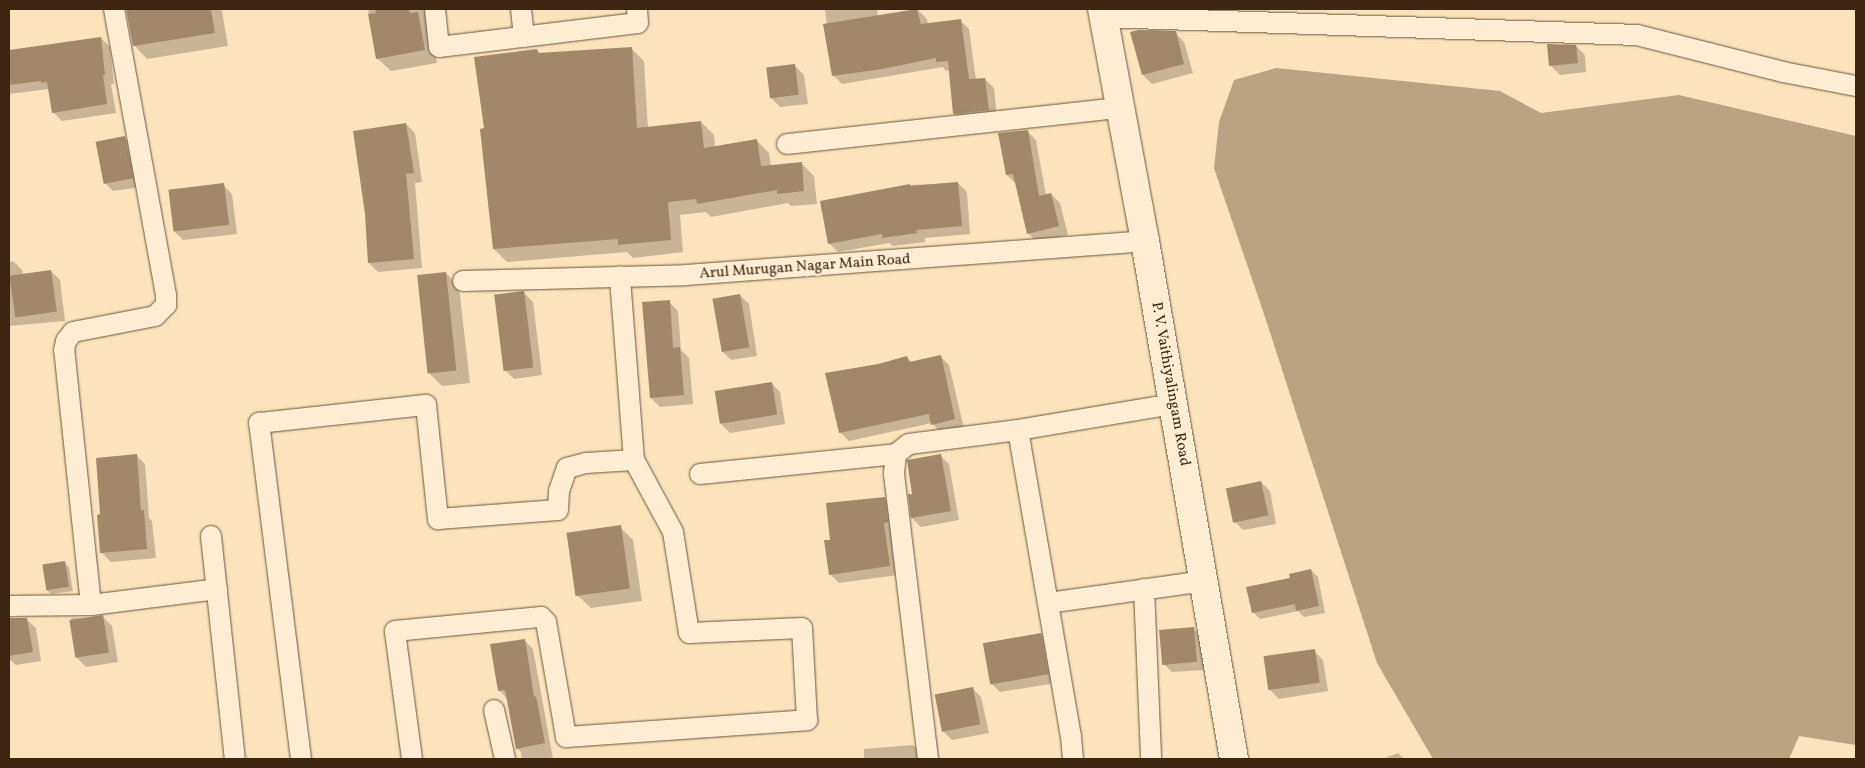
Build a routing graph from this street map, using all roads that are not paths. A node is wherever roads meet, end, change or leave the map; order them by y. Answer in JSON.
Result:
{"nodes":[{"id":1,"x":114,"y":9,"type":"edge"},
{"id":2,"x":435,"y":9,"type":"edge"},
{"id":3,"x":522,"y":9,"type":"edge"},
{"id":4,"x":637,"y":9,"type":"edge"},
{"id":5,"x":1103,"y":13,"type":"edge"},
{"id":6,"x":1442,"y":18,"type":"edge"},
{"id":7,"x":524,"y":37,"type":"junction"},
{"id":8,"x":1856,"y":86,"type":"edge"},
{"id":9,"x":1122,"y":108,"type":"junction"},
{"id":10,"x":787,"y":144,"type":"dead end"},
{"id":11,"x":1145,"y":241,"type":"junction"},
{"id":12,"x":620,"y":277,"type":"junction"},
{"id":13,"x":463,"y":282,"type":"dead end"},
{"id":14,"x":1173,"y":404,"type":"junction"},
{"id":15,"x":1018,"y":430,"type":"junction"},
{"id":16,"x":896,"y":454,"type":"junction"},
{"id":17,"x":634,"y":460,"type":"junction"},
{"id":18,"x":700,"y":474,"type":"dead end"},
{"id":19,"x":211,"y":536,"type":"dead end"},
{"id":20,"x":1205,"y":581,"type":"junction"},
{"id":21,"x":217,"y":588,"type":"junction"},
{"id":22,"x":1144,"y":589,"type":"junction"},
{"id":23,"x":1048,"y":604,"type":"junction"},
{"id":24,"x":91,"y":605,"type":"junction"},
{"id":25,"x":9,"y":606,"type":"edge"},
{"id":26,"x":494,"y":710,"type":"dead end"},
{"id":27,"x":235,"y":759,"type":"edge"},
{"id":28,"x":301,"y":759,"type":"edge"},
{"id":29,"x":412,"y":759,"type":"edge"},
{"id":30,"x":505,"y":759,"type":"edge"},
{"id":31,"x":928,"y":759,"type":"edge"},
{"id":32,"x":1073,"y":759,"type":"edge"},
{"id":33,"x":1151,"y":759,"type":"edge"},
{"id":34,"x":1234,"y":759,"type":"edge"}],
"edges":[{"from":1,"to":24,"type":"street"},
{"from":2,"to":7,"type":"street"},
{"from":3,"to":7,"type":"street"},
{"from":4,"to":7,"type":"street"},
{"from":5,"to":6,"type":"street"},
{"from":5,"to":9,"type":"street","name":"P. V. Vaithiyalingam Road"},
{"from":6,"to":8,"type":"street"},
{"from":9,"to":10,"type":"street"},
{"from":9,"to":11,"type":"street","name":"P. V. Vaithiyalingam Road"},
{"from":11,"to":12,"type":"street","name":"Arul Murugan Nagar Main Road"},
{"from":11,"to":14,"type":"street","name":"P. V. Vaithiyalingam Road"},
{"from":12,"to":13,"type":"street","name":"Arul Murugan Nagar Main Road"},
{"from":12,"to":17,"type":"street"},
{"from":14,"to":15,"type":"street"},
{"from":14,"to":20,"type":"street","name":"P. V. Vaithiyalingam Road"},
{"from":15,"to":16,"type":"street"},
{"from":15,"to":23,"type":"street"},
{"from":16,"to":18,"type":"street"},
{"from":16,"to":31,"type":"street"},
{"from":17,"to":28,"type":"street"},
{"from":17,"to":29,"type":"street"},
{"from":19,"to":21,"type":"street"},
{"from":20,"to":22,"type":"street"},
{"from":20,"to":34,"type":"street","name":"P. V. Vaithiyalingam Road"},
{"from":21,"to":24,"type":"street"},
{"from":21,"to":27,"type":"street"},
{"from":22,"to":23,"type":"street"},
{"from":22,"to":33,"type":"street"},
{"from":23,"to":32,"type":"street"},
{"from":24,"to":25,"type":"street"},
{"from":26,"to":30,"type":"street"}]}
